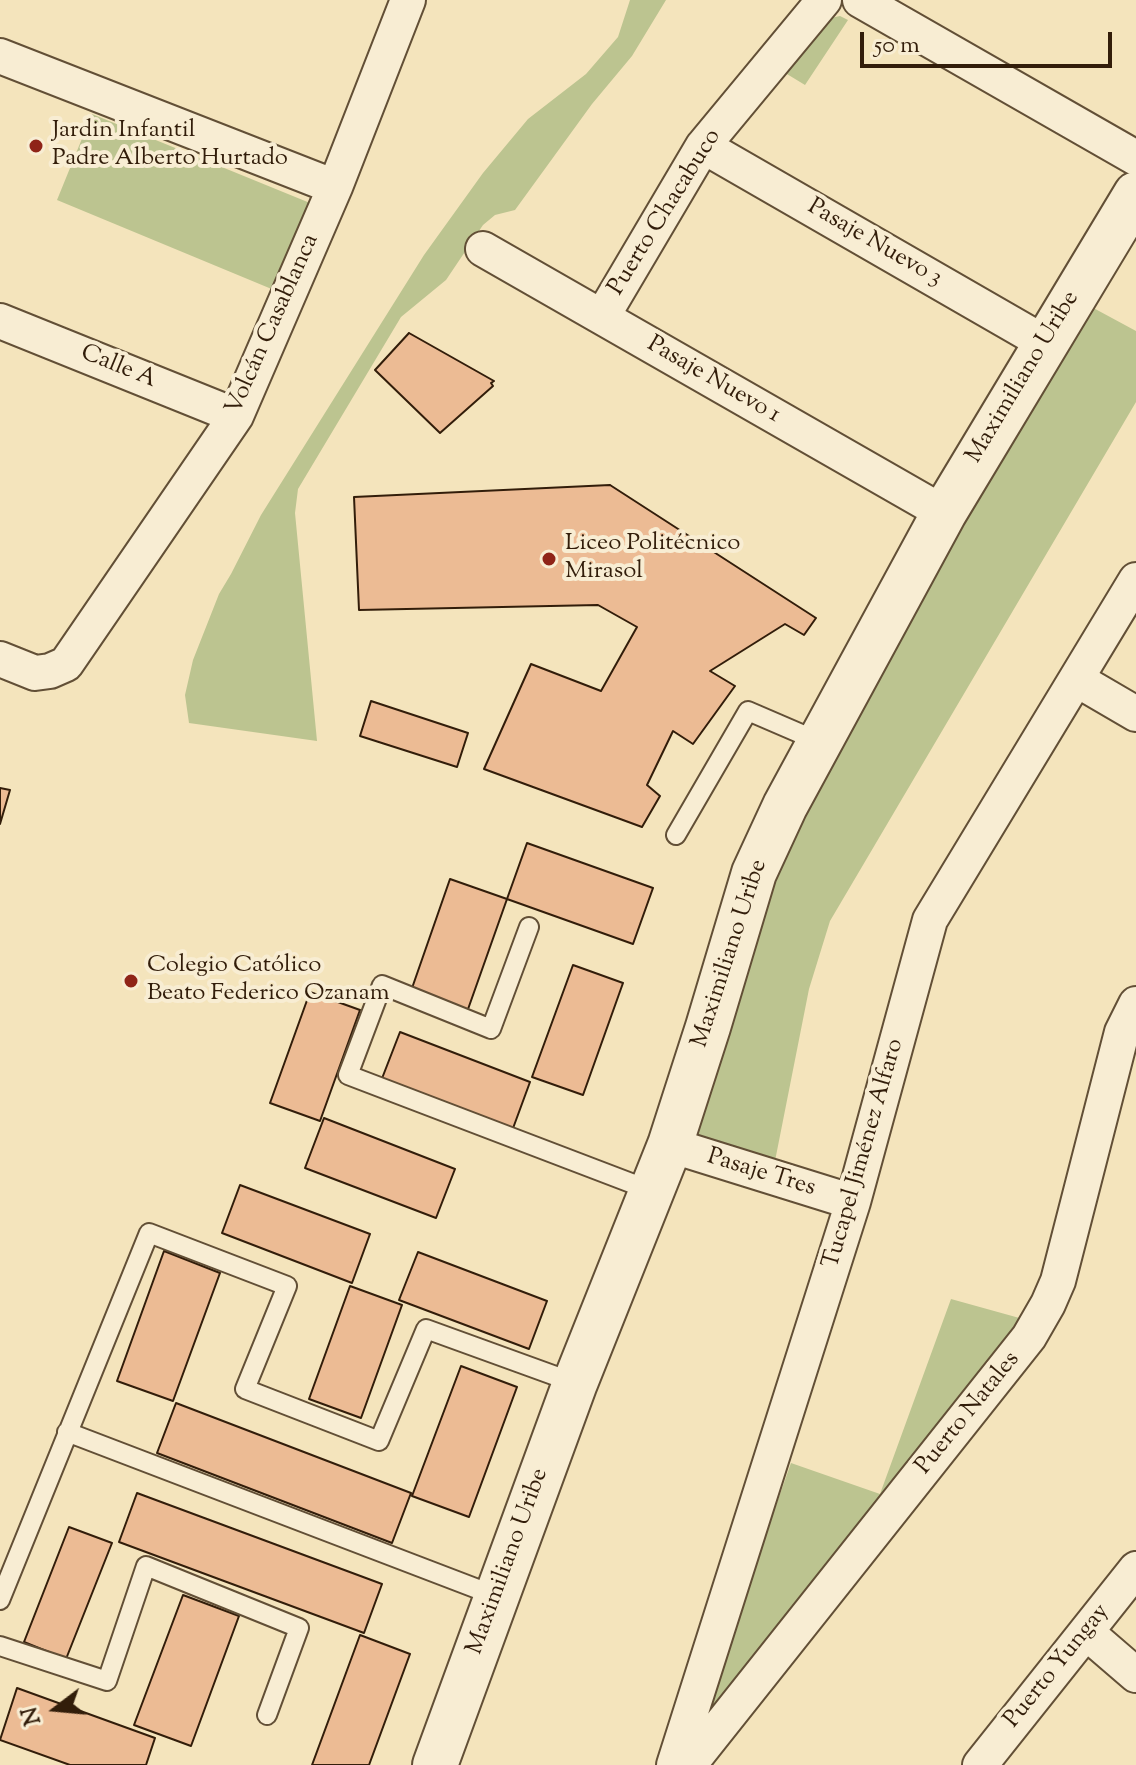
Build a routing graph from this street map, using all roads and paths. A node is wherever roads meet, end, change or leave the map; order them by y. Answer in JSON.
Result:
{"nodes":[{"id":1,"x":824,"y":0,"type":"edge"},
{"id":2,"x":860,"y":0,"type":"edge"},
{"id":3,"x":403,"y":2,"type":"edge"},
{"id":4,"x":0,"y":56,"type":"edge"},
{"id":5,"x":703,"y":146,"type":"junction"},
{"id":6,"x":1136,"y":158,"type":"edge"},
{"id":7,"x":335,"y":187,"type":"junction"},
{"id":8,"x":1136,"y":194,"type":"edge"},
{"id":9,"x":483,"y":249,"type":"dead end"},
{"id":10,"x":602,"y":317,"type":"junction"},
{"id":11,"x":0,"y":321,"type":"edge"},
{"id":12,"x":1045,"y":343,"type":"junction"},
{"id":13,"x":236,"y":416,"type":"junction"},
{"id":14,"x":944,"y":513,"type":"junction"},
{"id":15,"x":1136,"y":580,"type":"edge"},
{"id":16,"x":0,"y":659,"type":"edge"},
{"id":17,"x":1076,"y":679,"type":"junction"},
{"id":18,"x":1136,"y":714,"type":"edge"},
{"id":19,"x":820,"y":742,"type":"junction"},
{"id":20,"x":676,"y":835,"type":"dead end"},
{"id":21,"x":529,"y":927,"type":"dead end"},
{"id":22,"x":1136,"y":1004,"type":"edge"},
{"id":23,"x":670,"y":1145,"type":"junction"},
{"id":24,"x":652,"y":1191,"type":"junction"},
{"id":25,"x":853,"y":1202,"type":"junction"},
{"id":26,"x":575,"y":1383,"type":"junction"},
{"id":27,"x":67,"y":1432,"type":"junction"},
{"id":28,"x":1136,"y":1569,"type":"edge"},
{"id":29,"x":496,"y":1596,"type":"junction"},
{"id":30,"x":0,"y":1600,"type":"edge"},
{"id":31,"x":1086,"y":1632,"type":"junction"},
{"id":32,"x":0,"y":1646,"type":"edge"},
{"id":33,"x":1136,"y":1675,"type":"edge"},
{"id":34,"x":267,"y":1715,"type":"dead end"},
{"id":35,"x":435,"y":1765,"type":"edge"},
{"id":36,"x":674,"y":1765,"type":"edge"},
{"id":37,"x":689,"y":1765,"type":"edge"},
{"id":38,"x":980,"y":1765,"type":"edge"}],
"edges":[{"from":1,"to":5,"type":"street","name":"Puerto Chacabuco"},
{"from":2,"to":6,"type":"street"},
{"from":3,"to":7,"type":"street","name":"Volcán Casablanca"},
{"from":4,"to":7,"type":"street"},
{"from":5,"to":10,"type":"street","name":"Puerto Chacabuco"},
{"from":5,"to":12,"type":"street","name":"Pasaje Nuevo 3"},
{"from":7,"to":13,"type":"street","name":"Volcán Casablanca"},
{"from":8,"to":12,"type":"street","name":"Maximiliano Uribe"},
{"from":9,"to":10,"type":"street","name":"Pasaje Nuevo 1"},
{"from":10,"to":14,"type":"street","name":"Pasaje Nuevo 1"},
{"from":11,"to":13,"type":"street","name":"Calle A"},
{"from":12,"to":14,"type":"street","name":"Maximiliano Uribe"},
{"from":13,"to":16,"type":"street","name":"Volcán Casablanca"},
{"from":14,"to":19,"type":"street","name":"Maximiliano Uribe"},
{"from":15,"to":17,"type":"street","name":"Tucapel Jiménez Alfaro"},
{"from":17,"to":18,"type":"street"},
{"from":17,"to":25,"type":"street","name":"Tucapel Jiménez Alfaro"},
{"from":19,"to":20,"type":"lane"},
{"from":19,"to":23,"type":"street","name":"Maximiliano Uribe"},
{"from":21,"to":24,"type":"lane"},
{"from":22,"to":37,"type":"street","name":"Puerto Natales"},
{"from":23,"to":24,"type":"street","name":"Maximiliano Uribe"},
{"from":23,"to":25,"type":"street","name":"Pasaje Tres"},
{"from":24,"to":26,"type":"street","name":"Maximiliano Uribe"},
{"from":25,"to":36,"type":"street","name":"Tucapel Jiménez Alfaro"},
{"from":26,"to":27,"type":"lane"},
{"from":26,"to":29,"type":"street","name":"Maximiliano Uribe"},
{"from":27,"to":29,"type":"lane"},
{"from":27,"to":30,"type":"lane"},
{"from":28,"to":31,"type":"street","name":"Puerto Yungay"},
{"from":29,"to":35,"type":"street","name":"Maximiliano Uribe"},
{"from":31,"to":33,"type":"street"},
{"from":31,"to":38,"type":"street","name":"Puerto Yungay"},
{"from":32,"to":34,"type":"lane"}]}
